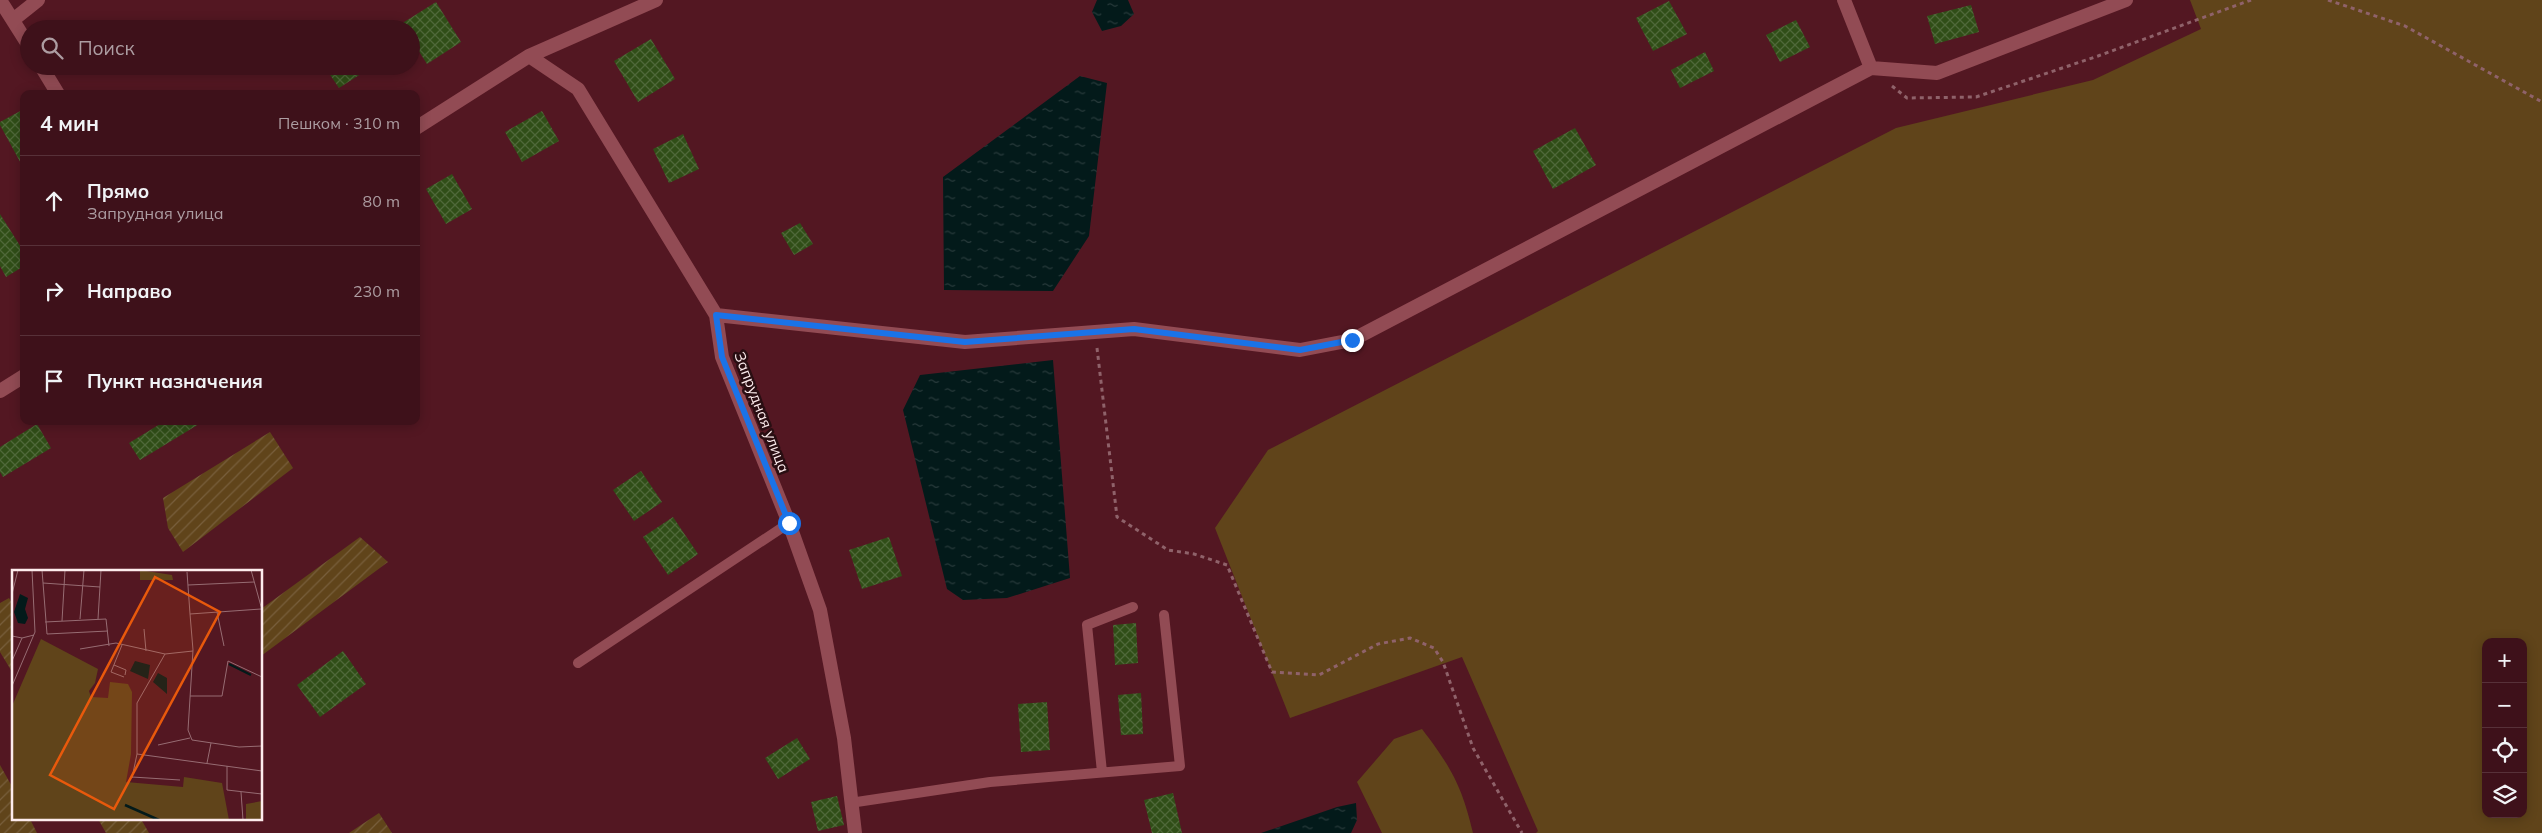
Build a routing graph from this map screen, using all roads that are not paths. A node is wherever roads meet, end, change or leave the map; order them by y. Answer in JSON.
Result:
{"nodes":[{"id":1,"x":0,"y":0,"type":"edge"},
{"id":2,"x":38,"y":0,"type":"edge"},
{"id":3,"x":656,"y":0,"type":"edge"},
{"id":4,"x":1844,"y":0,"type":"edge"},
{"id":5,"x":2126,"y":0,"type":"edge"},
{"id":6,"x":13,"y":20,"type":"junction"},
{"id":7,"x":20,"y":31,"type":"edge"},
{"id":8,"x":529,"y":56,"type":"junction"},
{"id":9,"x":1870,"y":68,"type":"junction"},
{"id":10,"x":46,"y":75,"type":"edge"},
{"id":11,"x":56,"y":90,"type":"edge"},
{"id":12,"x":420,"y":125,"type":"edge"},
{"id":13,"x":716,"y":315,"type":"junction"},
{"id":14,"x":20,"y":378,"type":"edge"},
{"id":15,"x":0,"y":390,"type":"edge"},
{"id":16,"x":789,"y":523,"type":"junction"},
{"id":17,"x":1133,"y":608,"type":"dead end"},
{"id":18,"x":1164,"y":614,"type":"dead end"},
{"id":19,"x":578,"y":663,"type":"dead end"},
{"id":20,"x":1102,"y":772,"type":"junction"},
{"id":21,"x":850,"y":803,"type":"junction"},
{"id":22,"x":855,"y":833,"type":"edge"}],
"edges":[{"from":1,"to":6,"type":"street"},
{"from":2,"to":6,"type":"street"},
{"from":3,"to":8,"type":"street"},
{"from":4,"to":9,"type":"street"},
{"from":5,"to":9,"type":"street"},
{"from":6,"to":7,"type":"street"},
{"from":8,"to":12,"type":"street"},
{"from":8,"to":13,"type":"street","name":"Запрудная улица"},
{"from":9,"to":13,"type":"street"},
{"from":10,"to":11,"type":"street"},
{"from":13,"to":16,"type":"street","name":"Запрудная улица"},
{"from":14,"to":15,"type":"street"},
{"from":16,"to":19,"type":"lane"},
{"from":16,"to":21,"type":"street","name":"Запрудная улица"},
{"from":17,"to":20,"type":"lane"},
{"from":18,"to":20,"type":"lane"},
{"from":20,"to":21,"type":"lane"},
{"from":21,"to":22,"type":"street","name":"Запрудная улица"}]}
